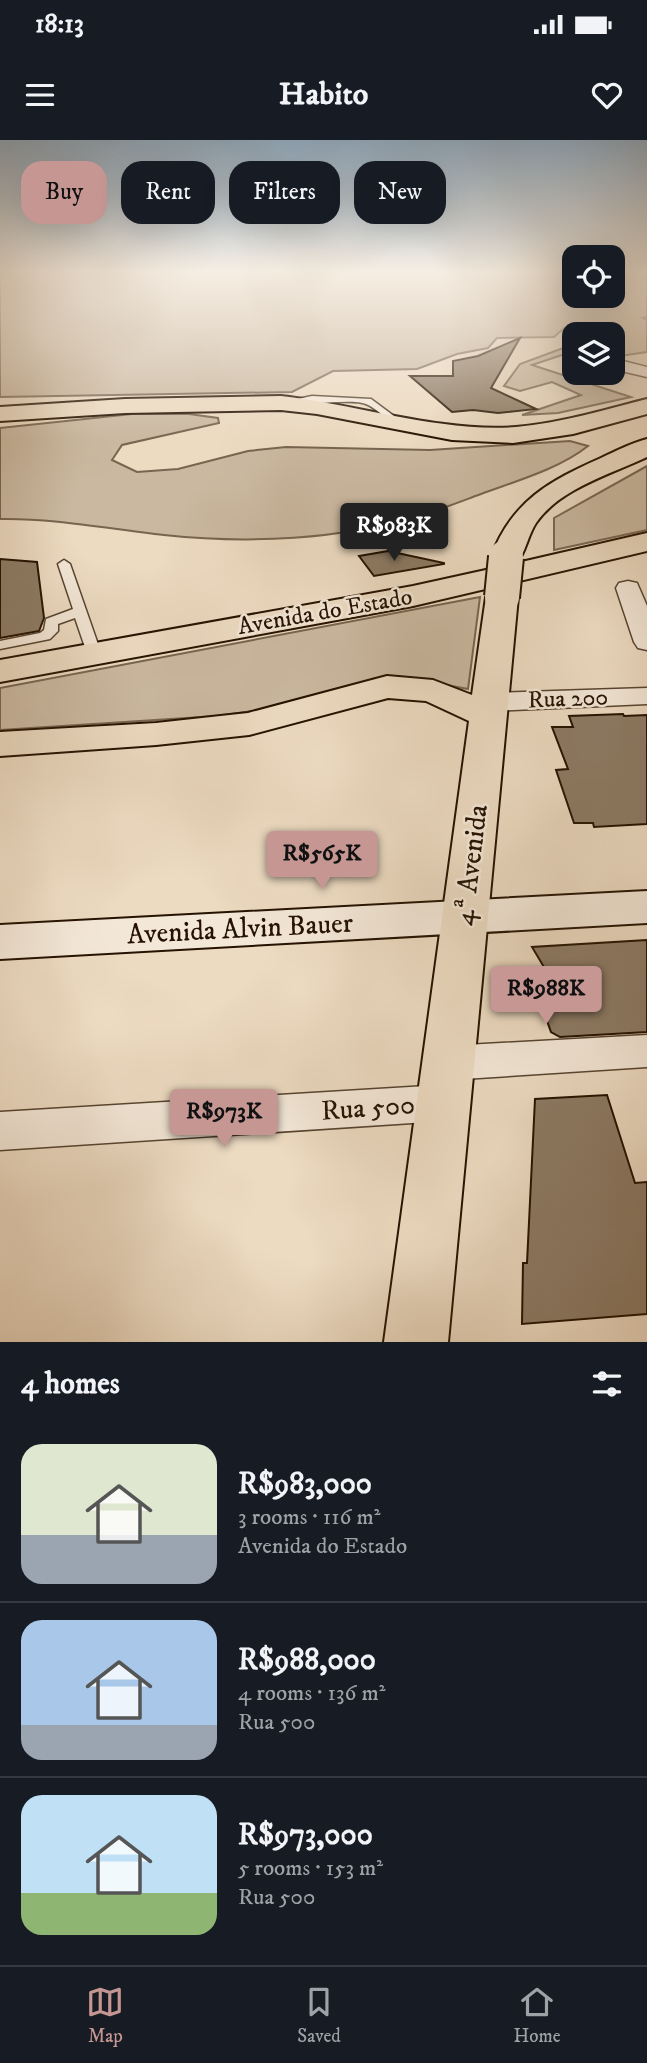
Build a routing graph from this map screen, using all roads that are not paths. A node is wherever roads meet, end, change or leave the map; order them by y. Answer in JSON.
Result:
{"nodes":[{"id":1,"x":625,"y":366,"type":"edge"},
{"id":2,"x":647,"y":372,"type":"edge"},
{"id":3,"x":647,"y":406,"type":"edge"},
{"id":4,"x":0,"y":414,"type":"edge"},
{"id":5,"x":647,"y":447,"type":"edge"},
{"id":6,"x":644,"y":544,"type":"edge"},
{"id":7,"x":64,"y":564,"type":"dead end"},
{"id":8,"x":628,"y":589,"type":"dead end"},
{"id":9,"x":80,"y":611,"type":"junction"},
{"id":10,"x":647,"y":642,"type":"edge"},
{"id":11,"x":0,"y":645,"type":"edge"},
{"id":12,"x":94,"y":653,"type":"junction"},
{"id":13,"x":0,"y":671,"type":"edge"},
{"id":14,"x":647,"y":696,"type":"edge"},
{"id":15,"x":489,"y":709,"type":"junction"},
{"id":16,"x":0,"y":744,"type":"edge"},
{"id":17,"x":647,"y":907,"type":"edge"},
{"id":18,"x":465,"y":917,"type":"junction"},
{"id":19,"x":0,"y":942,"type":"edge"},
{"id":20,"x":647,"y":1051,"type":"edge"},
{"id":21,"x":446,"y":1083,"type":"junction"},
{"id":22,"x":0,"y":1131,"type":"edge"},
{"id":23,"x":416,"y":1342,"type":"edge"}],
"edges":[{"from":1,"to":2,"type":"street"},
{"from":3,"to":4,"type":"main road"},
{"from":5,"to":15,"type":"main road","name":"4ª Avenida","bridge":true},
{"from":6,"to":12,"type":"main road","name":"Avenida do Estado"},
{"from":7,"to":9,"type":"lane"},
{"from":8,"to":10,"type":"street"},
{"from":9,"to":11,"type":"lane"},
{"from":9,"to":12,"type":"lane"},
{"from":12,"to":13,"type":"main road","name":"Avenida do Estado"},
{"from":14,"to":15,"type":"street","name":"Rua 200"},
{"from":15,"to":16,"type":"main road"},
{"from":15,"to":18,"type":"main road","name":"4ª Avenida"},
{"from":17,"to":18,"type":"main road","name":"Avenida Alvin Bauer"},
{"from":18,"to":19,"type":"main road","name":"Avenida Alvin Bauer"},
{"from":18,"to":21,"type":"main road","name":"4ª Avenida"},
{"from":20,"to":21,"type":"street","name":"Rua 500"},
{"from":21,"to":22,"type":"street","name":"Rua 500"},
{"from":21,"to":23,"type":"main road","name":"4ª Avenida"}]}
